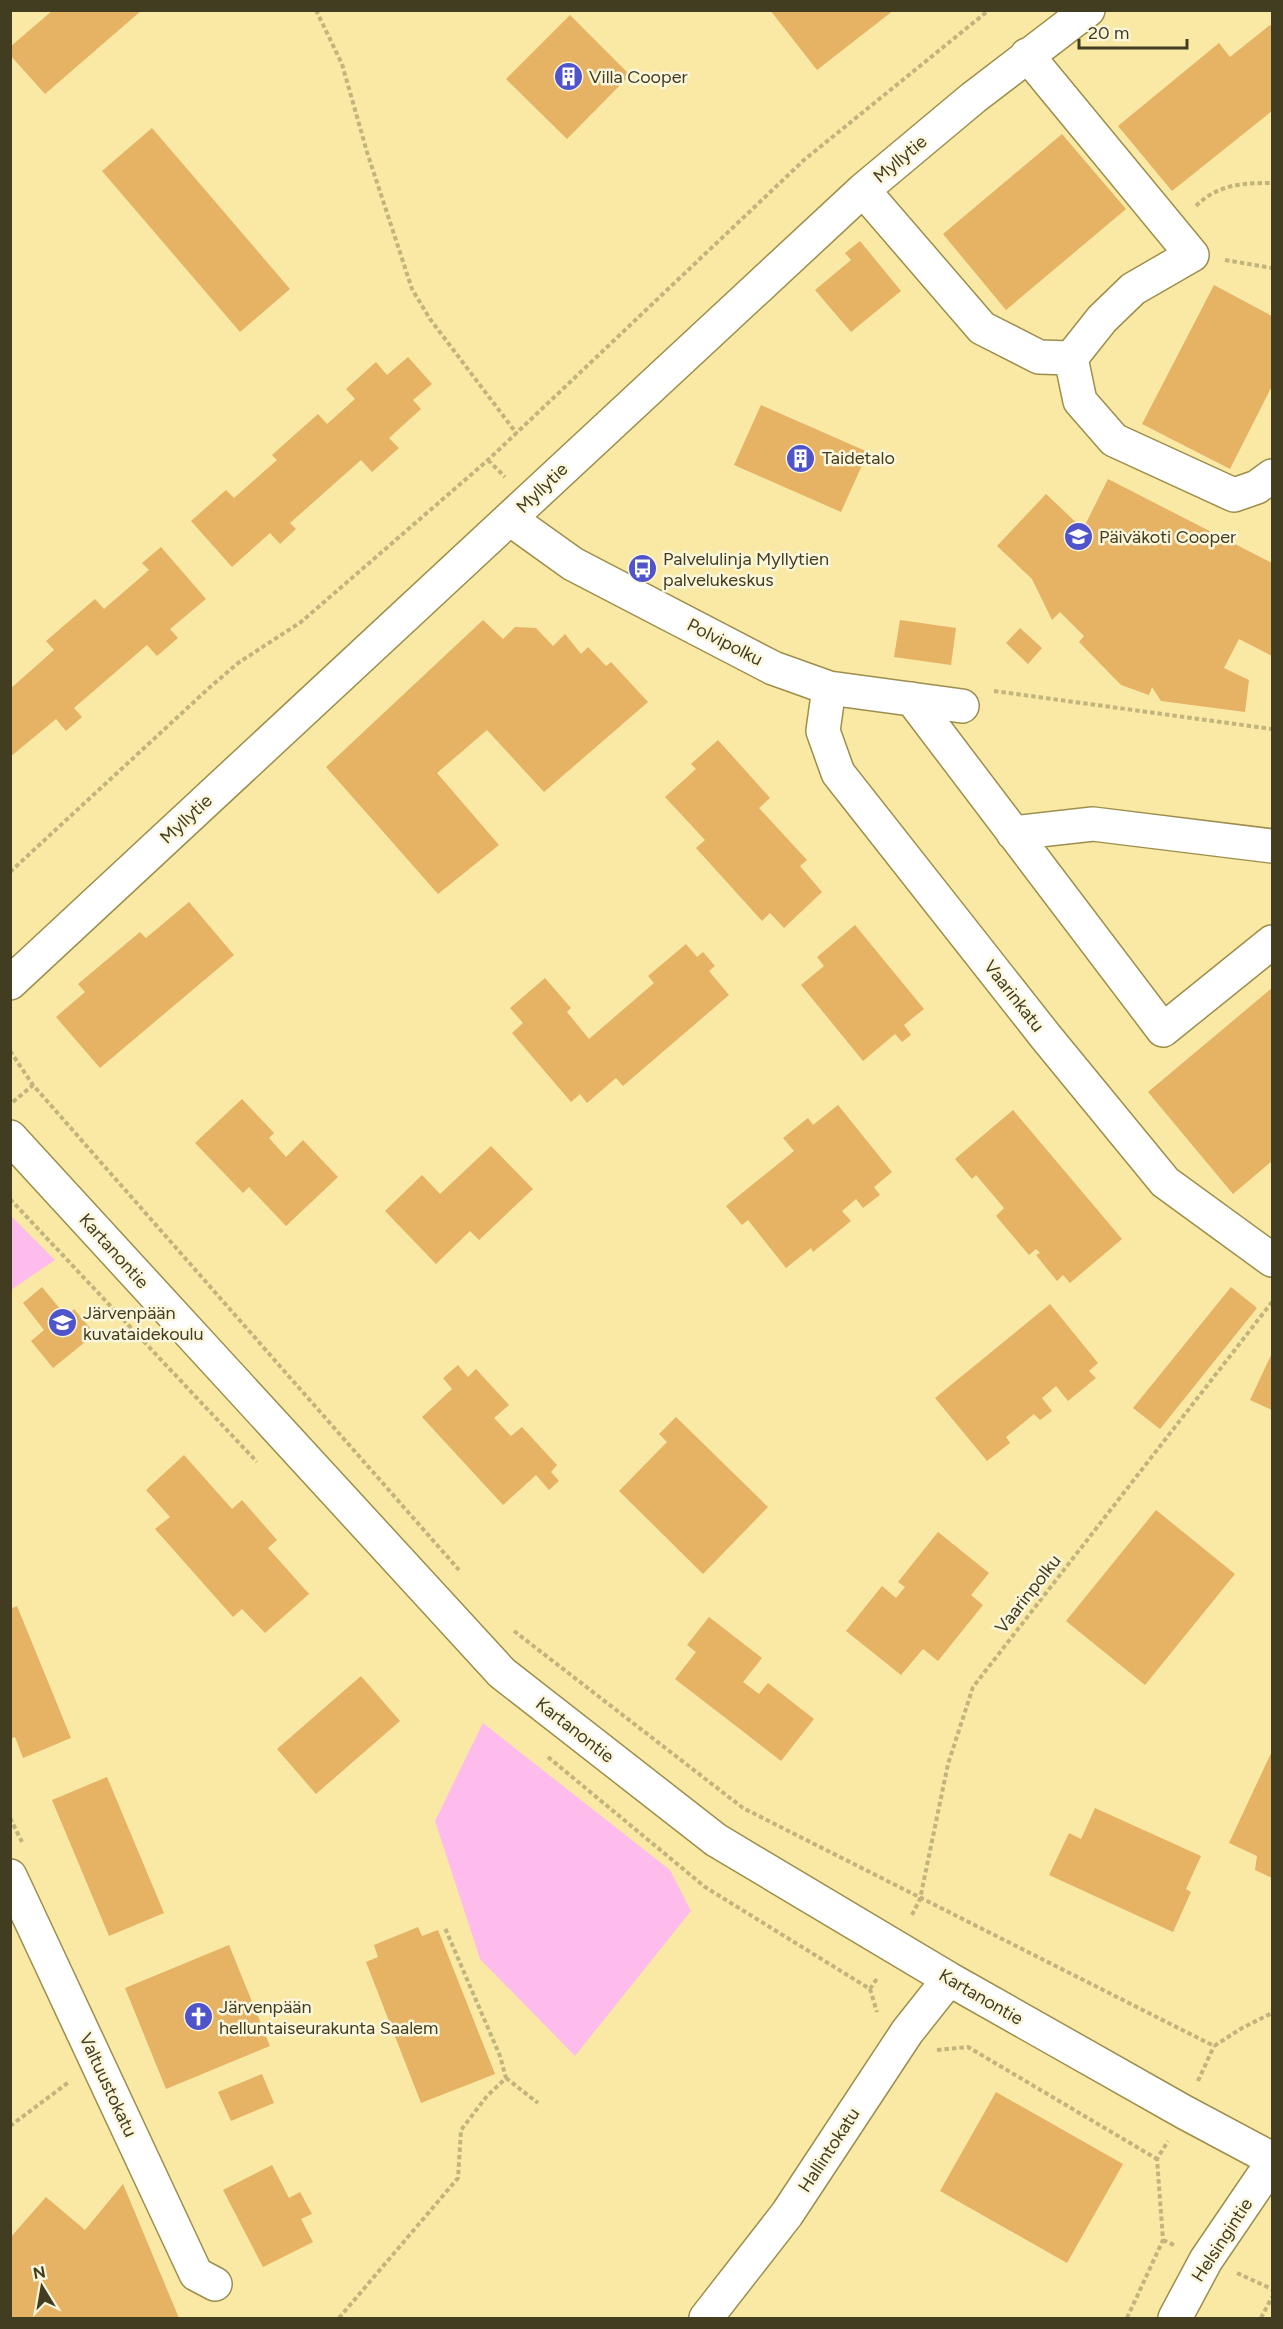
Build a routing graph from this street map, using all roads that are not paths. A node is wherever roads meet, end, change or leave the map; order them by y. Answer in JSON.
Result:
{"nodes":[{"id":1,"x":1075,"y":14,"type":"edge"},
{"id":2,"x":1027,"y":55,"type":"junction"},
{"id":3,"x":863,"y":190,"type":"junction"},
{"id":4,"x":1071,"y":358,"type":"junction"},
{"id":5,"x":1272,"y":476,"type":"edge"},
{"id":6,"x":510,"y":519,"type":"junction"},
{"id":7,"x":829,"y":688,"type":"junction"},
{"id":8,"x":912,"y":699,"type":"junction"},
{"id":9,"x":962,"y":706,"type":"dead end"},
{"id":10,"x":1013,"y":833,"type":"junction"},
{"id":11,"x":1272,"y":846,"type":"edge"},
{"id":12,"x":1272,"y":942,"type":"edge"},
{"id":13,"x":10,"y":982,"type":"edge"},
{"id":14,"x":10,"y":1137,"type":"edge"},
{"id":15,"x":1272,"y":1260,"type":"edge"},
{"id":16,"x":10,"y":1876,"type":"edge"},
{"id":17,"x":949,"y":1979,"type":"junction"},
{"id":18,"x":1272,"y":2159,"type":"edge"},
{"id":19,"x":1272,"y":2163,"type":"edge"},
{"id":20,"x":215,"y":2284,"type":"dead end"},
{"id":21,"x":705,"y":2319,"type":"edge"},
{"id":22,"x":1175,"y":2319,"type":"edge"}],
"edges":[{"from":1,"to":2,"type":"street","name":"Myllytie"},
{"from":2,"to":3,"type":"street","name":"Myllytie"},
{"from":2,"to":4,"type":"street"},
{"from":3,"to":4,"type":"street"},
{"from":3,"to":6,"type":"street","name":"Myllytie"},
{"from":4,"to":5,"type":"street"},
{"from":6,"to":7,"type":"street","name":"Polvipolku"},
{"from":6,"to":13,"type":"street","name":"Myllytie"},
{"from":7,"to":8,"type":"street","name":"Polvipolku"},
{"from":7,"to":15,"type":"street","name":"Vaarinkatu"},
{"from":8,"to":9,"type":"street","name":"Polvipolku"},
{"from":8,"to":10,"type":"street"},
{"from":10,"to":11,"type":"street"},
{"from":10,"to":12,"type":"street"},
{"from":14,"to":17,"type":"street","name":"Kartanontie"},
{"from":16,"to":20,"type":"street","name":"Valtuustokatu"},
{"from":17,"to":18,"type":"street","name":"Kartanontie"},
{"from":17,"to":21,"type":"street","name":"Hallintokatu"},
{"from":19,"to":22,"type":"street","name":"Helsingintie"}]}
